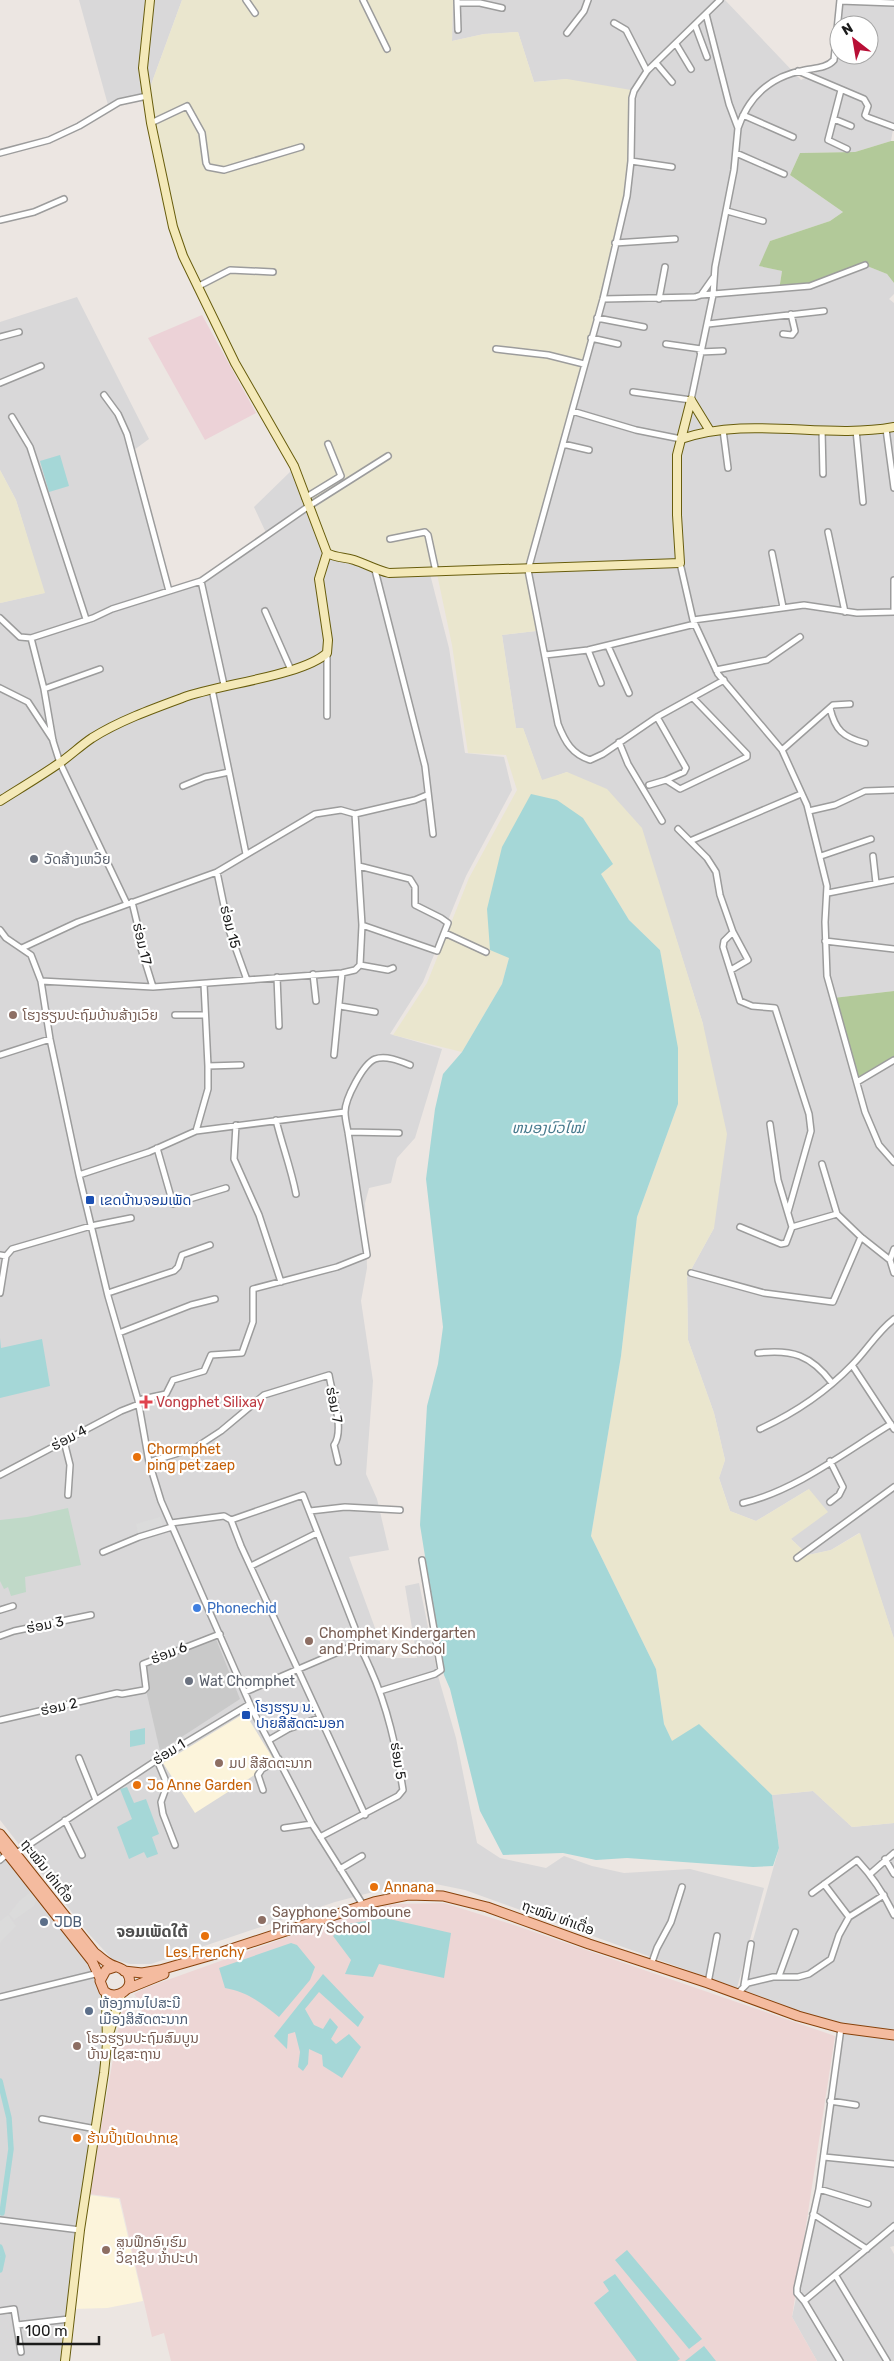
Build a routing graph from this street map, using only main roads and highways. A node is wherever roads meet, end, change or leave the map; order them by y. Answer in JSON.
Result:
{"nodes":[{"id":1,"x":0,"y":1834,"type":"edge"},
{"id":2,"x":0,"y":1844,"type":"edge"},
{"id":3,"x":8,"y":1856,"type":"edge"},
{"id":4,"x":210,"y":1955,"type":"junction"},
{"id":5,"x":120,"y":1969,"type":"junction"},
{"id":6,"x":100,"y":1976,"type":"junction"},
{"id":7,"x":124,"y":1991,"type":"junction"},
{"id":8,"x":894,"y":2035,"type":"edge"}],
"edges":[{"from":1,"to":3,"type":"main road","name":"ຖະໝົນ ທ່າເດື່ອ"},
{"from":2,"to":3,"type":"main road","name":"ຖະໝົນ ທ່າເດື່ອ"},
{"from":3,"to":5,"type":"main road","name":"ຖະໝົນ ທ່າເດື່ອ"},
{"from":3,"to":6,"type":"main road","name":"ຖະໝົນ ທ່າເດື່ອ"},
{"from":4,"to":5,"type":"main road","name":"ຖະໝົນ ທ່າເດື່ອ"},
{"from":4,"to":7,"type":"main road","name":"ຖະໝົນ ທ່າເດື່ອ"},
{"from":4,"to":8,"type":"main road","name":"ຖະໝົນ ທ່າເດື່ອ"},
{"from":5,"to":6,"type":"main road"},
{"from":5,"to":7,"type":"main road"},
{"from":6,"to":7,"type":"main road"}]}
